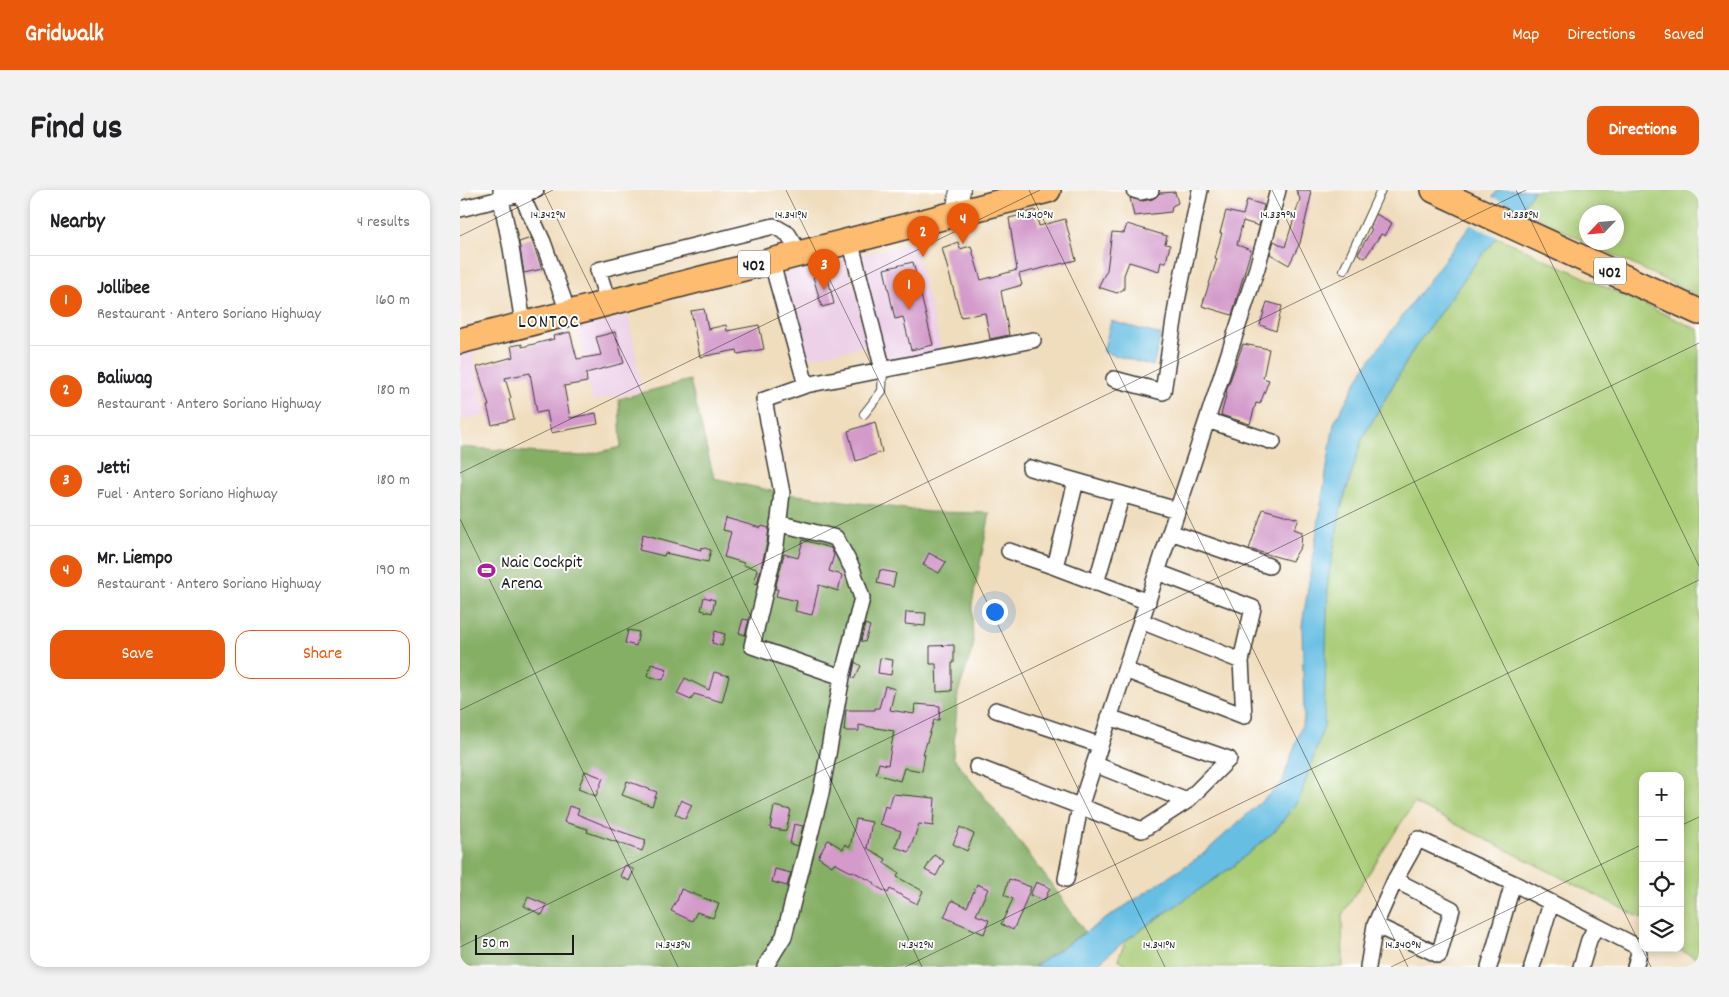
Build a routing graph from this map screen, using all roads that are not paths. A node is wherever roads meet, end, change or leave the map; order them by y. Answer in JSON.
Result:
{"nodes":[{"id":1,"x":1048,"y":190,"type":"edge"},
{"id":2,"x":1134,"y":190,"type":"edge"},
{"id":3,"x":1150,"y":190,"type":"edge"},
{"id":4,"x":1200,"y":190,"type":"edge"},
{"id":5,"x":1278,"y":190,"type":"edge"},
{"id":6,"x":1381,"y":190,"type":"edge"},
{"id":7,"x":1434,"y":190,"type":"edge"},
{"id":8,"x":525,"y":191,"type":"edge"},
{"id":9,"x":501,"y":195,"type":"edge"},
{"id":10,"x":958,"y":202,"type":"edge"},
{"id":11,"x":460,"y":209,"type":"edge"},
{"id":12,"x":850,"y":240,"type":"junction"},
{"id":13,"x":800,"y":253,"type":"junction"},
{"id":14,"x":771,"y":260,"type":"junction"},
{"id":15,"x":1344,"y":270,"type":"dead end"},
{"id":16,"x":608,"y":302,"type":"junction"},
{"id":17,"x":568,"y":312,"type":"junction"},
{"id":18,"x":1699,"y":312,"type":"edge"},
{"id":19,"x":523,"y":323,"type":"junction"},
{"id":20,"x":1032,"y":340,"type":"dead end"},
{"id":21,"x":460,"y":341,"type":"edge"},
{"id":22,"x":883,"y":370,"type":"junction"},
{"id":23,"x":1114,"y":379,"type":"dead end"},
{"id":24,"x":806,"y":385,"type":"junction"},
{"id":25,"x":864,"y":414,"type":"dead end"},
{"id":26,"x":1207,"y":420,"type":"junction"},
{"id":27,"x":1273,"y":442,"type":"dead end"},
{"id":28,"x":1030,"y":468,"type":"dead end"},
{"id":29,"x":1076,"y":482,"type":"junction"},
{"id":30,"x":1122,"y":494,"type":"junction"},
{"id":31,"x":1177,"y":510,"type":"junction"},
{"id":32,"x":778,"y":523,"type":"junction"},
{"id":33,"x":1170,"y":532,"type":"junction"},
{"id":34,"x":1009,"y":551,"type":"dead end"},
{"id":35,"x":1269,"y":566,"type":"dead end"},
{"id":36,"x":1055,"y":567,"type":"junction"},
{"id":37,"x":1157,"y":572,"type":"junction"},
{"id":38,"x":1096,"y":583,"type":"junction"},
{"id":39,"x":1148,"y":602,"type":"junction"},
{"id":40,"x":1141,"y":621,"type":"junction"},
{"id":41,"x":1241,"y":661,"type":"junction"},
{"id":42,"x":1125,"y":670,"type":"junction"},
{"id":43,"x":842,"y":676,"type":"junction"},
{"id":44,"x":996,"y":710,"type":"dead end"},
{"id":45,"x":1109,"y":718,"type":"junction"},
{"id":46,"x":1100,"y":745,"type":"junction"},
{"id":47,"x":1094,"y":764,"type":"junction"},
{"id":48,"x":977,"y":766,"type":"dead end"},
{"id":49,"x":1187,"y":801,"type":"junction"},
{"id":50,"x":1080,"y":807,"type":"junction"},
{"id":51,"x":1066,"y":879,"type":"dead end"},
{"id":52,"x":1395,"y":880,"type":"junction"},
{"id":53,"x":1513,"y":883,"type":"junction"},
{"id":54,"x":1551,"y":903,"type":"junction"},
{"id":55,"x":1375,"y":925,"type":"junction"},
{"id":56,"x":1596,"y":926,"type":"junction"},
{"id":57,"x":765,"y":967,"type":"edge"},
{"id":58,"x":1368,"y":967,"type":"edge"},
{"id":59,"x":1489,"y":967,"type":"edge"},
{"id":60,"x":1532,"y":967,"type":"edge"},
{"id":61,"x":1581,"y":967,"type":"edge"},
{"id":62,"x":1635,"y":967,"type":"edge"}],
"edges":[{"from":1,"to":10,"type":"main road","number":"402"},
{"from":2,"to":3,"type":"street"},
{"from":4,"to":23,"type":"street"},
{"from":5,"to":26,"type":"street"},
{"from":6,"to":15,"type":"lane"},
{"from":7,"to":18,"type":"main road","number":"402"},
{"from":8,"to":9,"type":"street"},
{"from":8,"to":17,"type":"street"},
{"from":9,"to":11,"type":"street"},
{"from":9,"to":19,"type":"street"},
{"from":10,"to":12,"type":"main road","number":"402"},
{"from":12,"to":13,"type":"main road","number":"402"},
{"from":12,"to":22,"type":"street"},
{"from":13,"to":14,"type":"main road","number":"402"},
{"from":13,"to":16,"type":"street"},
{"from":14,"to":16,"type":"main road","number":"402"},
{"from":14,"to":24,"type":"street"},
{"from":16,"to":17,"type":"main road","number":"402"},
{"from":17,"to":19,"type":"main road","number":"402"},
{"from":19,"to":21,"type":"main road","number":"402"},
{"from":20,"to":22,"type":"street"},
{"from":22,"to":24,"type":"street"},
{"from":22,"to":25,"type":"lane"},
{"from":24,"to":32,"type":"street"},
{"from":26,"to":27,"type":"street"},
{"from":26,"to":31,"type":"street"},
{"from":28,"to":29,"type":"street"},
{"from":29,"to":30,"type":"street"},
{"from":29,"to":36,"type":"street"},
{"from":30,"to":31,"type":"street"},
{"from":30,"to":38,"type":"street"},
{"from":31,"to":33,"type":"street"},
{"from":32,"to":43,"type":"street"},
{"from":32,"to":43,"type":"street"},
{"from":33,"to":35,"type":"street"},
{"from":33,"to":37,"type":"street"},
{"from":34,"to":36,"type":"street"},
{"from":36,"to":38,"type":"street"},
{"from":37,"to":39,"type":"street"},
{"from":37,"to":41,"type":"street"},
{"from":38,"to":39,"type":"street"},
{"from":39,"to":40,"type":"street"},
{"from":40,"to":41,"type":"street"},
{"from":40,"to":42,"type":"street"},
{"from":41,"to":42,"type":"street"},
{"from":42,"to":45,"type":"street"},
{"from":43,"to":57,"type":"street"},
{"from":44,"to":46,"type":"street"},
{"from":45,"to":46,"type":"street"},
{"from":45,"to":49,"type":"street"},
{"from":46,"to":47,"type":"street"},
{"from":47,"to":49,"type":"street"},
{"from":47,"to":50,"type":"street"},
{"from":48,"to":50,"type":"street"},
{"from":49,"to":50,"type":"street"},
{"from":50,"to":51,"type":"street"},
{"from":52,"to":53,"type":"street"},
{"from":52,"to":55,"type":"street"},
{"from":52,"to":55,"type":"street"},
{"from":53,"to":54,"type":"street"},
{"from":53,"to":59,"type":"street"},
{"from":54,"to":56,"type":"street"},
{"from":54,"to":60,"type":"street"},
{"from":55,"to":58,"type":"street"},
{"from":56,"to":61,"type":"street"},
{"from":56,"to":62,"type":"street"}]}
